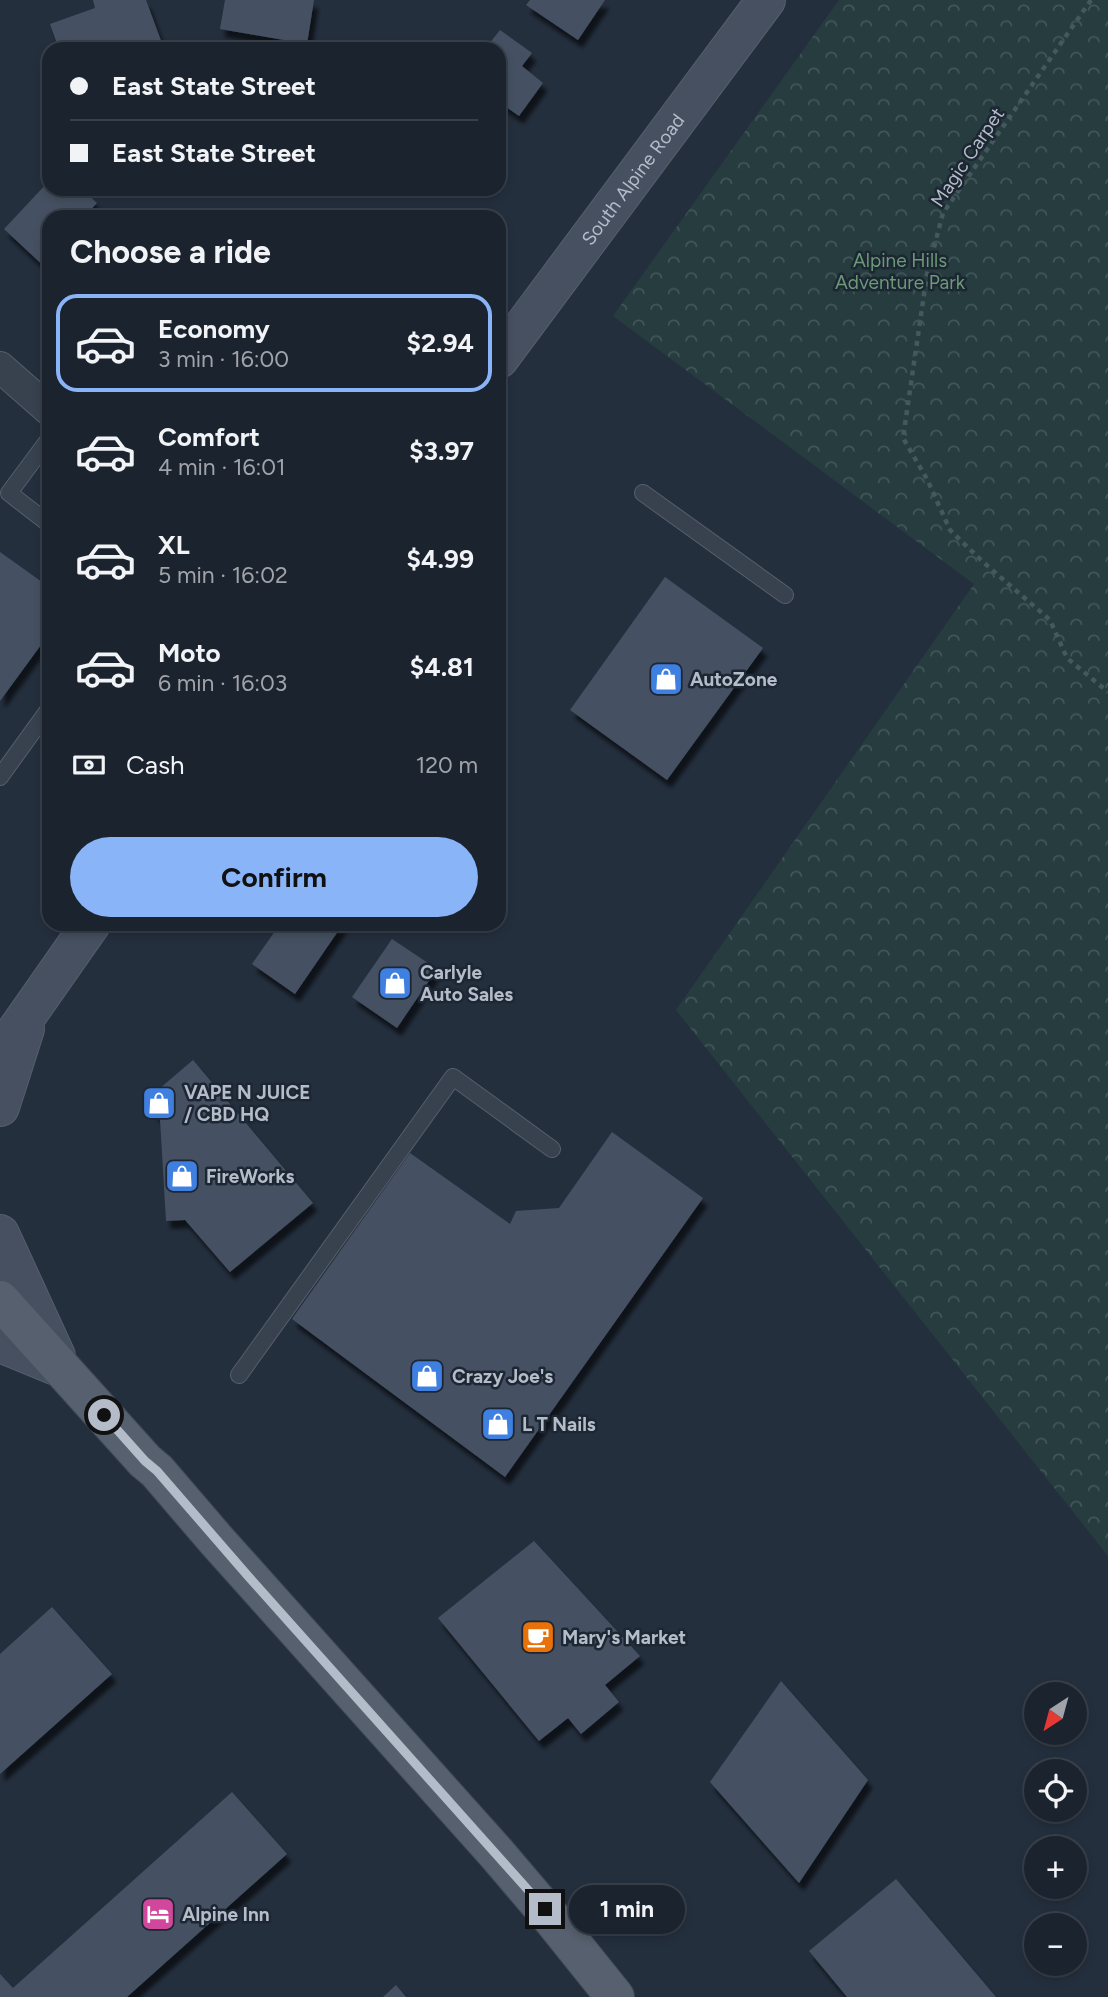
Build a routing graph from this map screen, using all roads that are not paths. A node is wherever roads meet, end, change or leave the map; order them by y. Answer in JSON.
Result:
{"nodes":[{"id":1,"x":766,"y":0,"type":"edge"},
{"id":2,"x":506,"y":350,"type":"edge"},
{"id":3,"x":0,"y":367,"type":"edge"},
{"id":4,"x":42,"y":404,"type":"edge"},
{"id":5,"x":42,"y":448,"type":"edge"},
{"id":6,"x":643,"y":493,"type":"dead end"},
{"id":7,"x":4,"y":494,"type":"edge"},
{"id":8,"x":42,"y":519,"type":"edge"},
{"id":9,"x":785,"y":595,"type":"dead end"},
{"id":10,"x":42,"y":719,"type":"edge"},
{"id":11,"x":0,"y":777,"type":"edge"},
{"id":12,"x":86,"y":931,"type":"edge"},
{"id":13,"x":32,"y":1008,"type":"junction"},
{"id":14,"x":0,"y":1033,"type":"edge"},
{"id":15,"x":0,"y":1054,"type":"edge"},
{"id":16,"x":0,"y":1107,"type":"edge"},
{"id":17,"x":552,"y":1149,"type":"dead end"},
{"id":18,"x":0,"y":1234,"type":"edge"},
{"id":19,"x":0,"y":1300,"type":"edge"},
{"id":20,"x":0,"y":1343,"type":"edge"},
{"id":21,"x":61,"y":1368,"type":"junction"},
{"id":22,"x":239,"y":1374,"type":"dead end"},
{"id":23,"x":615,"y":1997,"type":"edge"}],
"edges":[{"from":1,"to":2,"type":"main road","name":"South Alpine Road"},
{"from":3,"to":4,"type":"street"},
{"from":5,"to":7,"type":"lane"},
{"from":6,"to":9,"type":"lane"},
{"from":7,"to":8,"type":"lane"},
{"from":10,"to":11,"type":"lane"},
{"from":12,"to":13,"type":"main road"},
{"from":13,"to":14,"type":"main road"},
{"from":13,"to":15,"type":"main road"},
{"from":13,"to":16,"type":"main road"},
{"from":17,"to":22,"type":"lane"},
{"from":18,"to":21,"type":"main road"},
{"from":19,"to":21,"type":"main road"},
{"from":20,"to":21,"type":"main road"},
{"from":21,"to":23,"type":"main road"}]}
